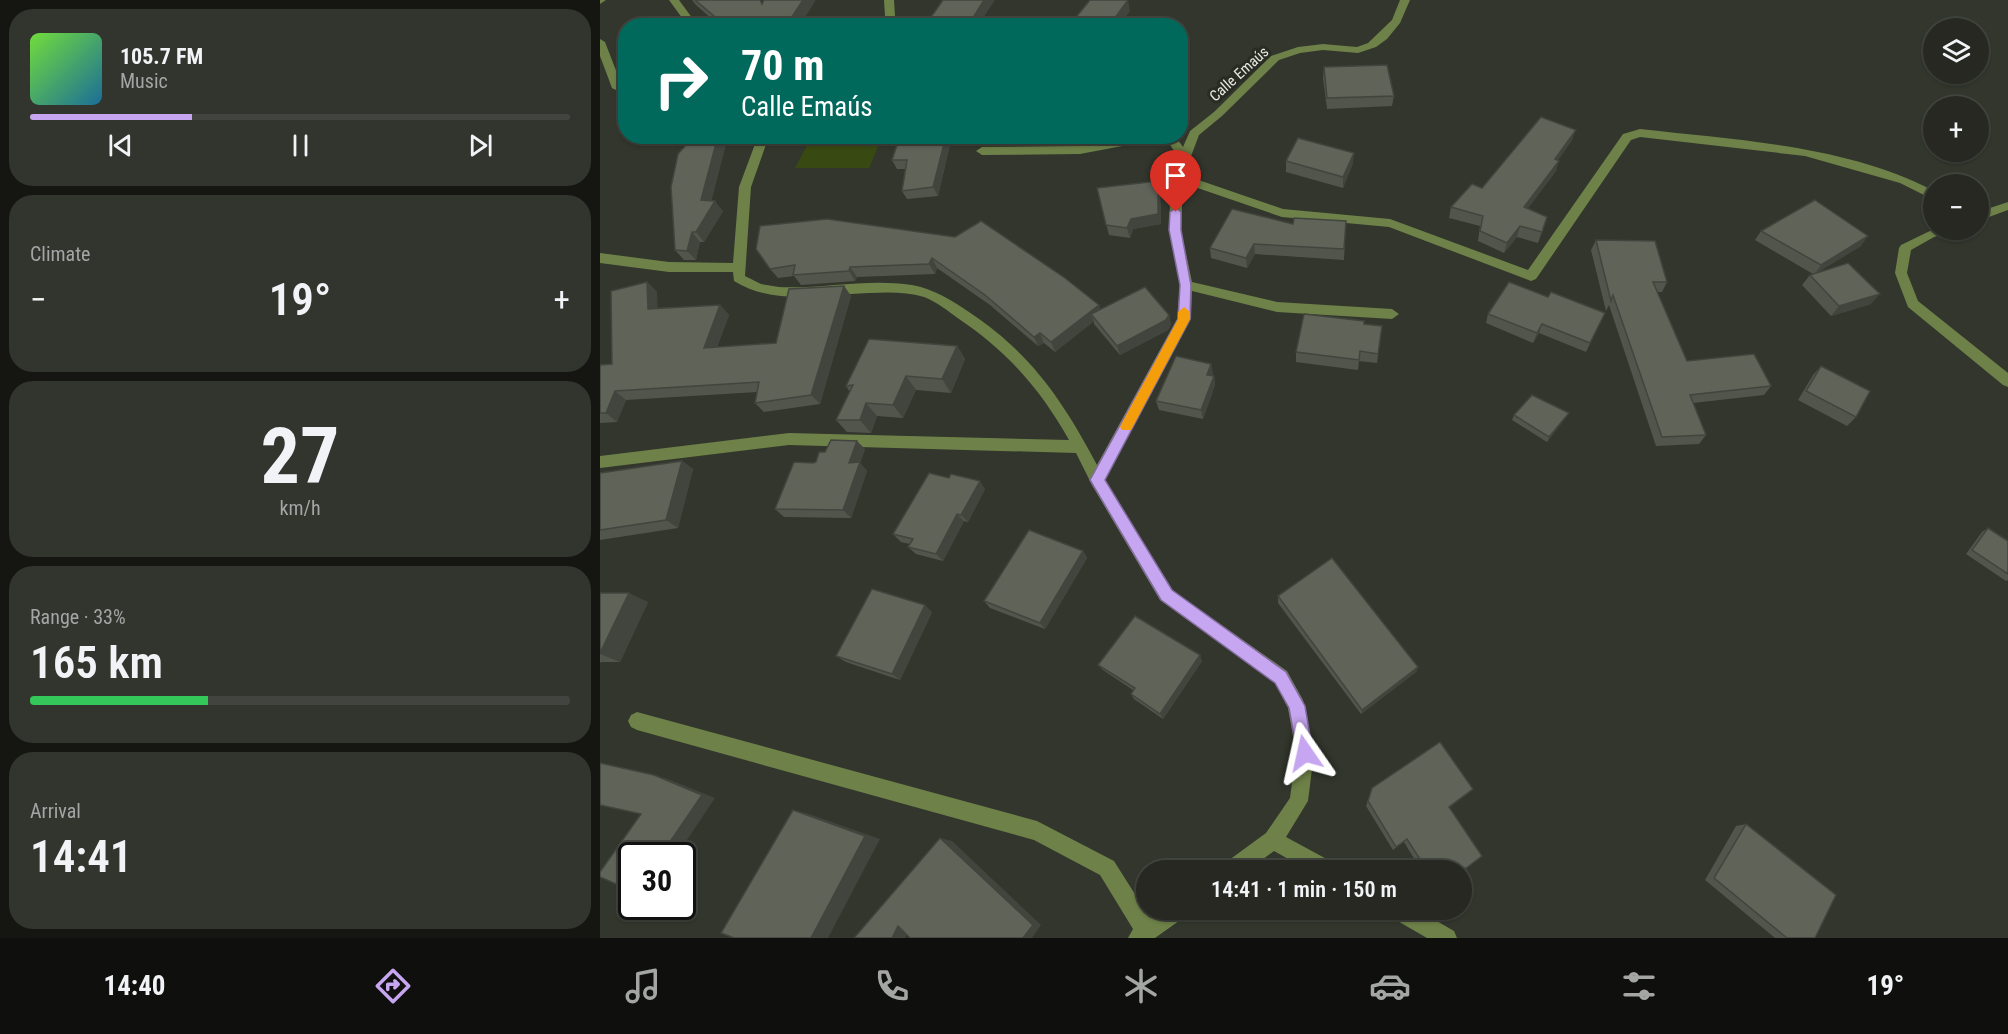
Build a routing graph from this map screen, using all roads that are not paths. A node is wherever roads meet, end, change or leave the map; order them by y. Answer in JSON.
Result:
{"nodes":[{"id":1,"x":674,"y":0,"type":"edge"},
{"id":2,"x":889,"y":0,"type":"edge"},
{"id":3,"x":1405,"y":0,"type":"edge"},
{"id":4,"x":687,"y":18,"type":"edge"},
{"id":5,"x":889,"y":18,"type":"edge"},
{"id":6,"x":600,"y":42,"type":"edge"},
{"id":7,"x":618,"y":88,"type":"edge"},
{"id":8,"x":761,"y":144,"type":"edge"},
{"id":9,"x":1112,"y":144,"type":"edge"},
{"id":10,"x":1175,"y":144,"type":"edge"},
{"id":11,"x":982,"y":151,"type":"dead end"},
{"id":12,"x":1184,"y":157,"type":"junction"},
{"id":13,"x":1177,"y":177,"type":"junction"},
{"id":14,"x":1923,"y":190,"type":"edge"},
{"id":15,"x":2008,"y":206,"type":"edge"},
{"id":16,"x":1989,"y":213,"type":"edge"},
{"id":17,"x":1923,"y":238,"type":"edge"},
{"id":18,"x":600,"y":258,"type":"edge"},
{"id":19,"x":739,"y":267,"type":"junction"},
{"id":20,"x":1186,"y":285,"type":"junction"},
{"id":21,"x":1392,"y":314,"type":"dead end"},
{"id":22,"x":2008,"y":381,"type":"edge"},
{"id":23,"x":1080,"y":447,"type":"junction"},
{"id":24,"x":600,"y":462,"type":"edge"},
{"id":25,"x":1097,"y":480,"type":"junction"},
{"id":26,"x":637,"y":721,"type":"dead end"},
{"id":27,"x":1273,"y":840,"type":"junction"},
{"id":28,"x":1246,"y":860,"type":"edge"},
{"id":29,"x":1309,"y":860,"type":"edge"},
{"id":30,"x":1164,"y":920,"type":"edge"},
{"id":31,"x":1415,"y":920,"type":"edge"},
{"id":32,"x":1143,"y":935,"type":"edge"},
{"id":33,"x":1447,"y":938,"type":"edge"}],
"edges":[{"from":1,"to":4,"type":"street"},
{"from":2,"to":5,"type":"street"},
{"from":3,"to":12,"type":"street","name":"Calle Emaús"},
{"from":6,"to":7,"type":"street"},
{"from":8,"to":19,"type":"street"},
{"from":9,"to":11,"type":"street"},
{"from":10,"to":12,"type":"street"},
{"from":12,"to":13,"type":"street","name":"Calle Emaús"},
{"from":13,"to":14,"type":"street"},
{"from":13,"to":20,"type":"street","name":"Calle Emaús"},
{"from":15,"to":16,"type":"street"},
{"from":17,"to":22,"type":"street"},
{"from":18,"to":19,"type":"street"},
{"from":19,"to":23,"type":"street"},
{"from":20,"to":21,"type":"street"},
{"from":20,"to":25,"type":"street","name":"Calle Emaús"},
{"from":23,"to":24,"type":"street"},
{"from":23,"to":25,"type":"street"},
{"from":25,"to":27,"type":"street"},
{"from":26,"to":32,"type":"street"},
{"from":27,"to":28,"type":"street"},
{"from":27,"to":29,"type":"street"},
{"from":30,"to":32,"type":"street"},
{"from":31,"to":33,"type":"street"}]}
